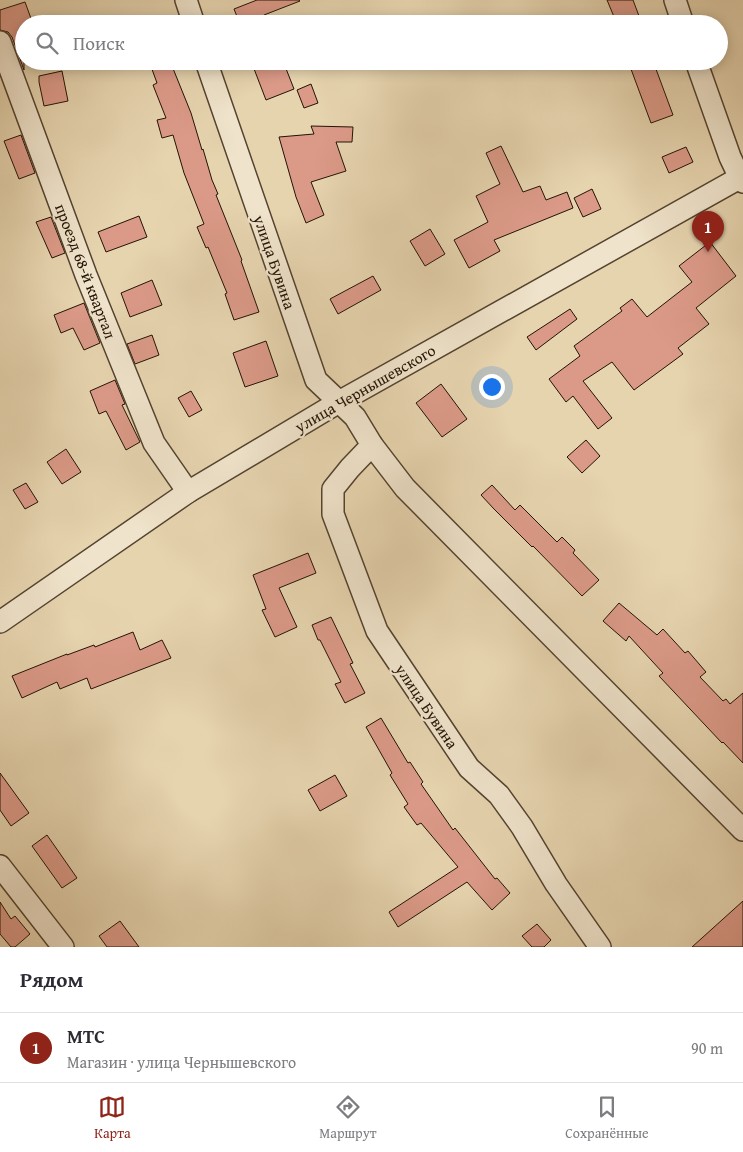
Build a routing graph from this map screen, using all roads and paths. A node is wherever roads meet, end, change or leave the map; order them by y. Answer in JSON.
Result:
{"nodes":[{"id":1,"x":186,"y":0,"type":"edge"},
{"id":2,"x":675,"y":0,"type":"edge"},
{"id":3,"x":191,"y":15,"type":"edge"},
{"id":4,"x":680,"y":15,"type":"edge"},
{"id":5,"x":0,"y":42,"type":"edge"},
{"id":6,"x":209,"y":70,"type":"edge"},
{"id":7,"x":699,"y":70,"type":"edge"},
{"id":8,"x":742,"y":178,"type":"edge"},
{"id":9,"x":339,"y":402,"type":"junction"},
{"id":10,"x":372,"y":445,"type":"junction"},
{"id":11,"x":188,"y":492,"type":"junction"},
{"id":12,"x":2,"y":618,"type":"edge"},
{"id":13,"x":743,"y":830,"type":"edge"},
{"id":14,"x":0,"y":866,"type":"edge"},
{"id":15,"x":63,"y":947,"type":"edge"},
{"id":16,"x":600,"y":947,"type":"edge"}],
"edges":[{"from":1,"to":3,"type":"street"},
{"from":2,"to":4,"type":"street"},
{"from":5,"to":11,"type":"street","name":"проезд 68-й квартал"},
{"from":6,"to":9,"type":"street","name":"улица Бувина"},
{"from":7,"to":8,"type":"street"},
{"from":8,"to":9,"type":"street","name":"улица Чернышевского"},
{"from":9,"to":10,"type":"street","name":"улица Бувина"},
{"from":9,"to":11,"type":"street","name":"улица Чернышевского"},
{"from":10,"to":13,"type":"street","name":"улица Бувина"},
{"from":10,"to":16,"type":"street","name":"улица Бувина"},
{"from":11,"to":12,"type":"street","name":"улица Чернышевского"},
{"from":14,"to":15,"type":"street"}]}
